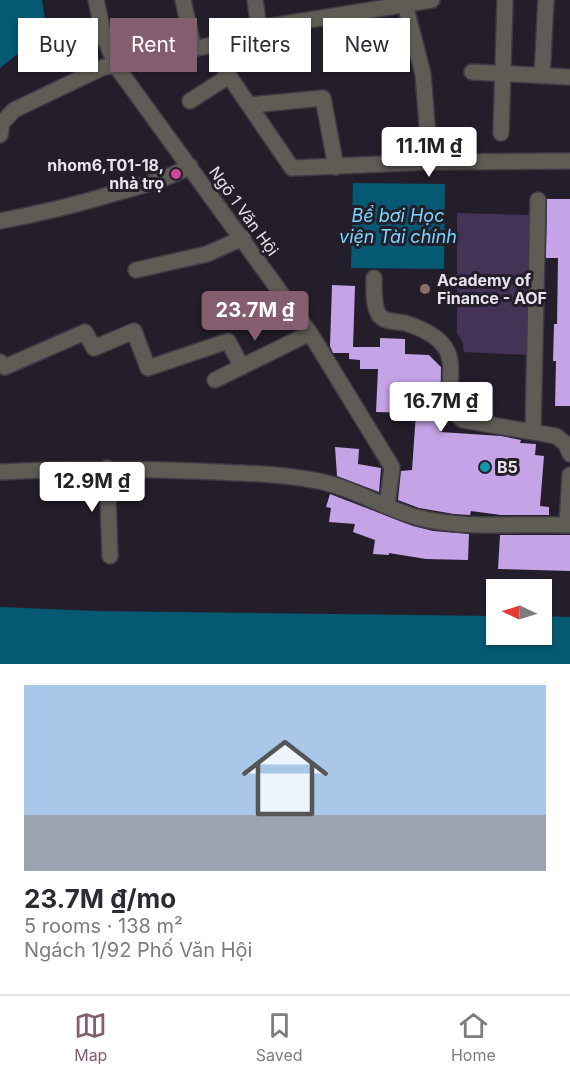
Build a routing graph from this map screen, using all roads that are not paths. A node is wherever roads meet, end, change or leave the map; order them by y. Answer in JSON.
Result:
{"nodes":[{"id":1,"x":96,"y":0,"type":"edge"},
{"id":2,"x":183,"y":0,"type":"edge"},
{"id":3,"x":255,"y":0,"type":"edge"},
{"id":4,"x":432,"y":0,"type":"edge"},
{"id":5,"x":505,"y":0,"type":"edge"},
{"id":6,"x":546,"y":0,"type":"edge"},
{"id":7,"x":405,"y":4,"type":"junction"},
{"id":8,"x":187,"y":18,"type":"edge"},
{"id":9,"x":258,"y":18,"type":"edge"},
{"id":10,"x":311,"y":19,"type":"edge"},
{"id":11,"x":110,"y":50,"type":"edge"},
{"id":12,"x":110,"y":67,"type":"edge"},
{"id":13,"x":121,"y":72,"type":"edge"},
{"id":14,"x":227,"y":72,"type":"edge"},
{"id":15,"x":472,"y":72,"type":"dead end"},
{"id":16,"x":503,"y":74,"type":"junction"},
{"id":17,"x":229,"y":76,"type":"junction"},
{"id":18,"x":542,"y":76,"type":"junction"},
{"id":19,"x":570,"y":77,"type":"edge"},
{"id":20,"x":190,"y":101,"type":"dead end"},
{"id":21,"x":250,"y":105,"type":"junction"},
{"id":22,"x":501,"y":133,"type":"dead end"},
{"id":23,"x":0,"y":135,"type":"edge"},
{"id":24,"x":570,"y":161,"type":"edge"},
{"id":25,"x":430,"y":162,"type":"junction"},
{"id":26,"x":190,"y":166,"type":"junction"},
{"id":27,"x":336,"y":167,"type":"junction"},
{"id":28,"x":538,"y":200,"type":"dead end"},
{"id":29,"x":0,"y":220,"type":"edge"},
{"id":30,"x":243,"y":238,"type":"junction"},
{"id":31,"x":136,"y":270,"type":"dead end"},
{"id":32,"x":374,"y":278,"type":"dead end"},
{"id":33,"x":310,"y":333,"type":"junction"},
{"id":34,"x":0,"y":362,"type":"edge"},
{"id":35,"x":242,"y":367,"type":"junction"},
{"id":36,"x":215,"y":380,"type":"dead end"},
{"id":37,"x":533,"y":431,"type":"junction"},
{"id":38,"x":570,"y":454,"type":"edge"},
{"id":39,"x":107,"y":468,"type":"junction"},
{"id":40,"x":0,"y":472,"type":"edge"},
{"id":41,"x":570,"y":475,"type":"edge"},
{"id":42,"x":387,"y":506,"type":"junction"},
{"id":43,"x":569,"y":525,"type":"edge"},
{"id":44,"x":110,"y":556,"type":"dead end"}],
"edges":[{"from":1,"to":11,"type":"street","name":"Ngõ 1 Văn Hội"},
{"from":2,"to":8,"type":"street"},
{"from":3,"to":9,"type":"street"},
{"from":4,"to":7,"type":"street"},
{"from":5,"to":16,"type":"street"},
{"from":6,"to":18,"type":"street"},
{"from":7,"to":10,"type":"street"},
{"from":7,"to":25,"type":"street"},
{"from":12,"to":23,"type":"street"},
{"from":13,"to":26,"type":"street","name":"Ngõ 1 Văn Hội"},
{"from":14,"to":17,"type":"street"},
{"from":15,"to":16,"type":"street"},
{"from":16,"to":18,"type":"street"},
{"from":16,"to":22,"type":"street"},
{"from":17,"to":20,"type":"street"},
{"from":17,"to":21,"type":"street"},
{"from":18,"to":19,"type":"street"},
{"from":21,"to":27,"type":"street"},
{"from":21,"to":27,"type":"street"},
{"from":24,"to":25,"type":"street"},
{"from":25,"to":27,"type":"street"},
{"from":26,"to":29,"type":"street"},
{"from":26,"to":30,"type":"street","name":"Ngõ 1 Văn Hội"},
{"from":28,"to":37,"type":"street"},
{"from":30,"to":31,"type":"street"},
{"from":30,"to":33,"type":"street","name":"Ngõ 1 Văn Hội"},
{"from":32,"to":37,"type":"street"},
{"from":33,"to":35,"type":"street"},
{"from":33,"to":42,"type":"street","name":"Ngõ 1 Văn Hội"},
{"from":34,"to":35,"type":"street"},
{"from":35,"to":36,"type":"street"},
{"from":37,"to":38,"type":"street"},
{"from":39,"to":40,"type":"street"},
{"from":39,"to":42,"type":"street"},
{"from":39,"to":44,"type":"street"},
{"from":41,"to":43,"type":"street"},
{"from":42,"to":43,"type":"street"}]}
